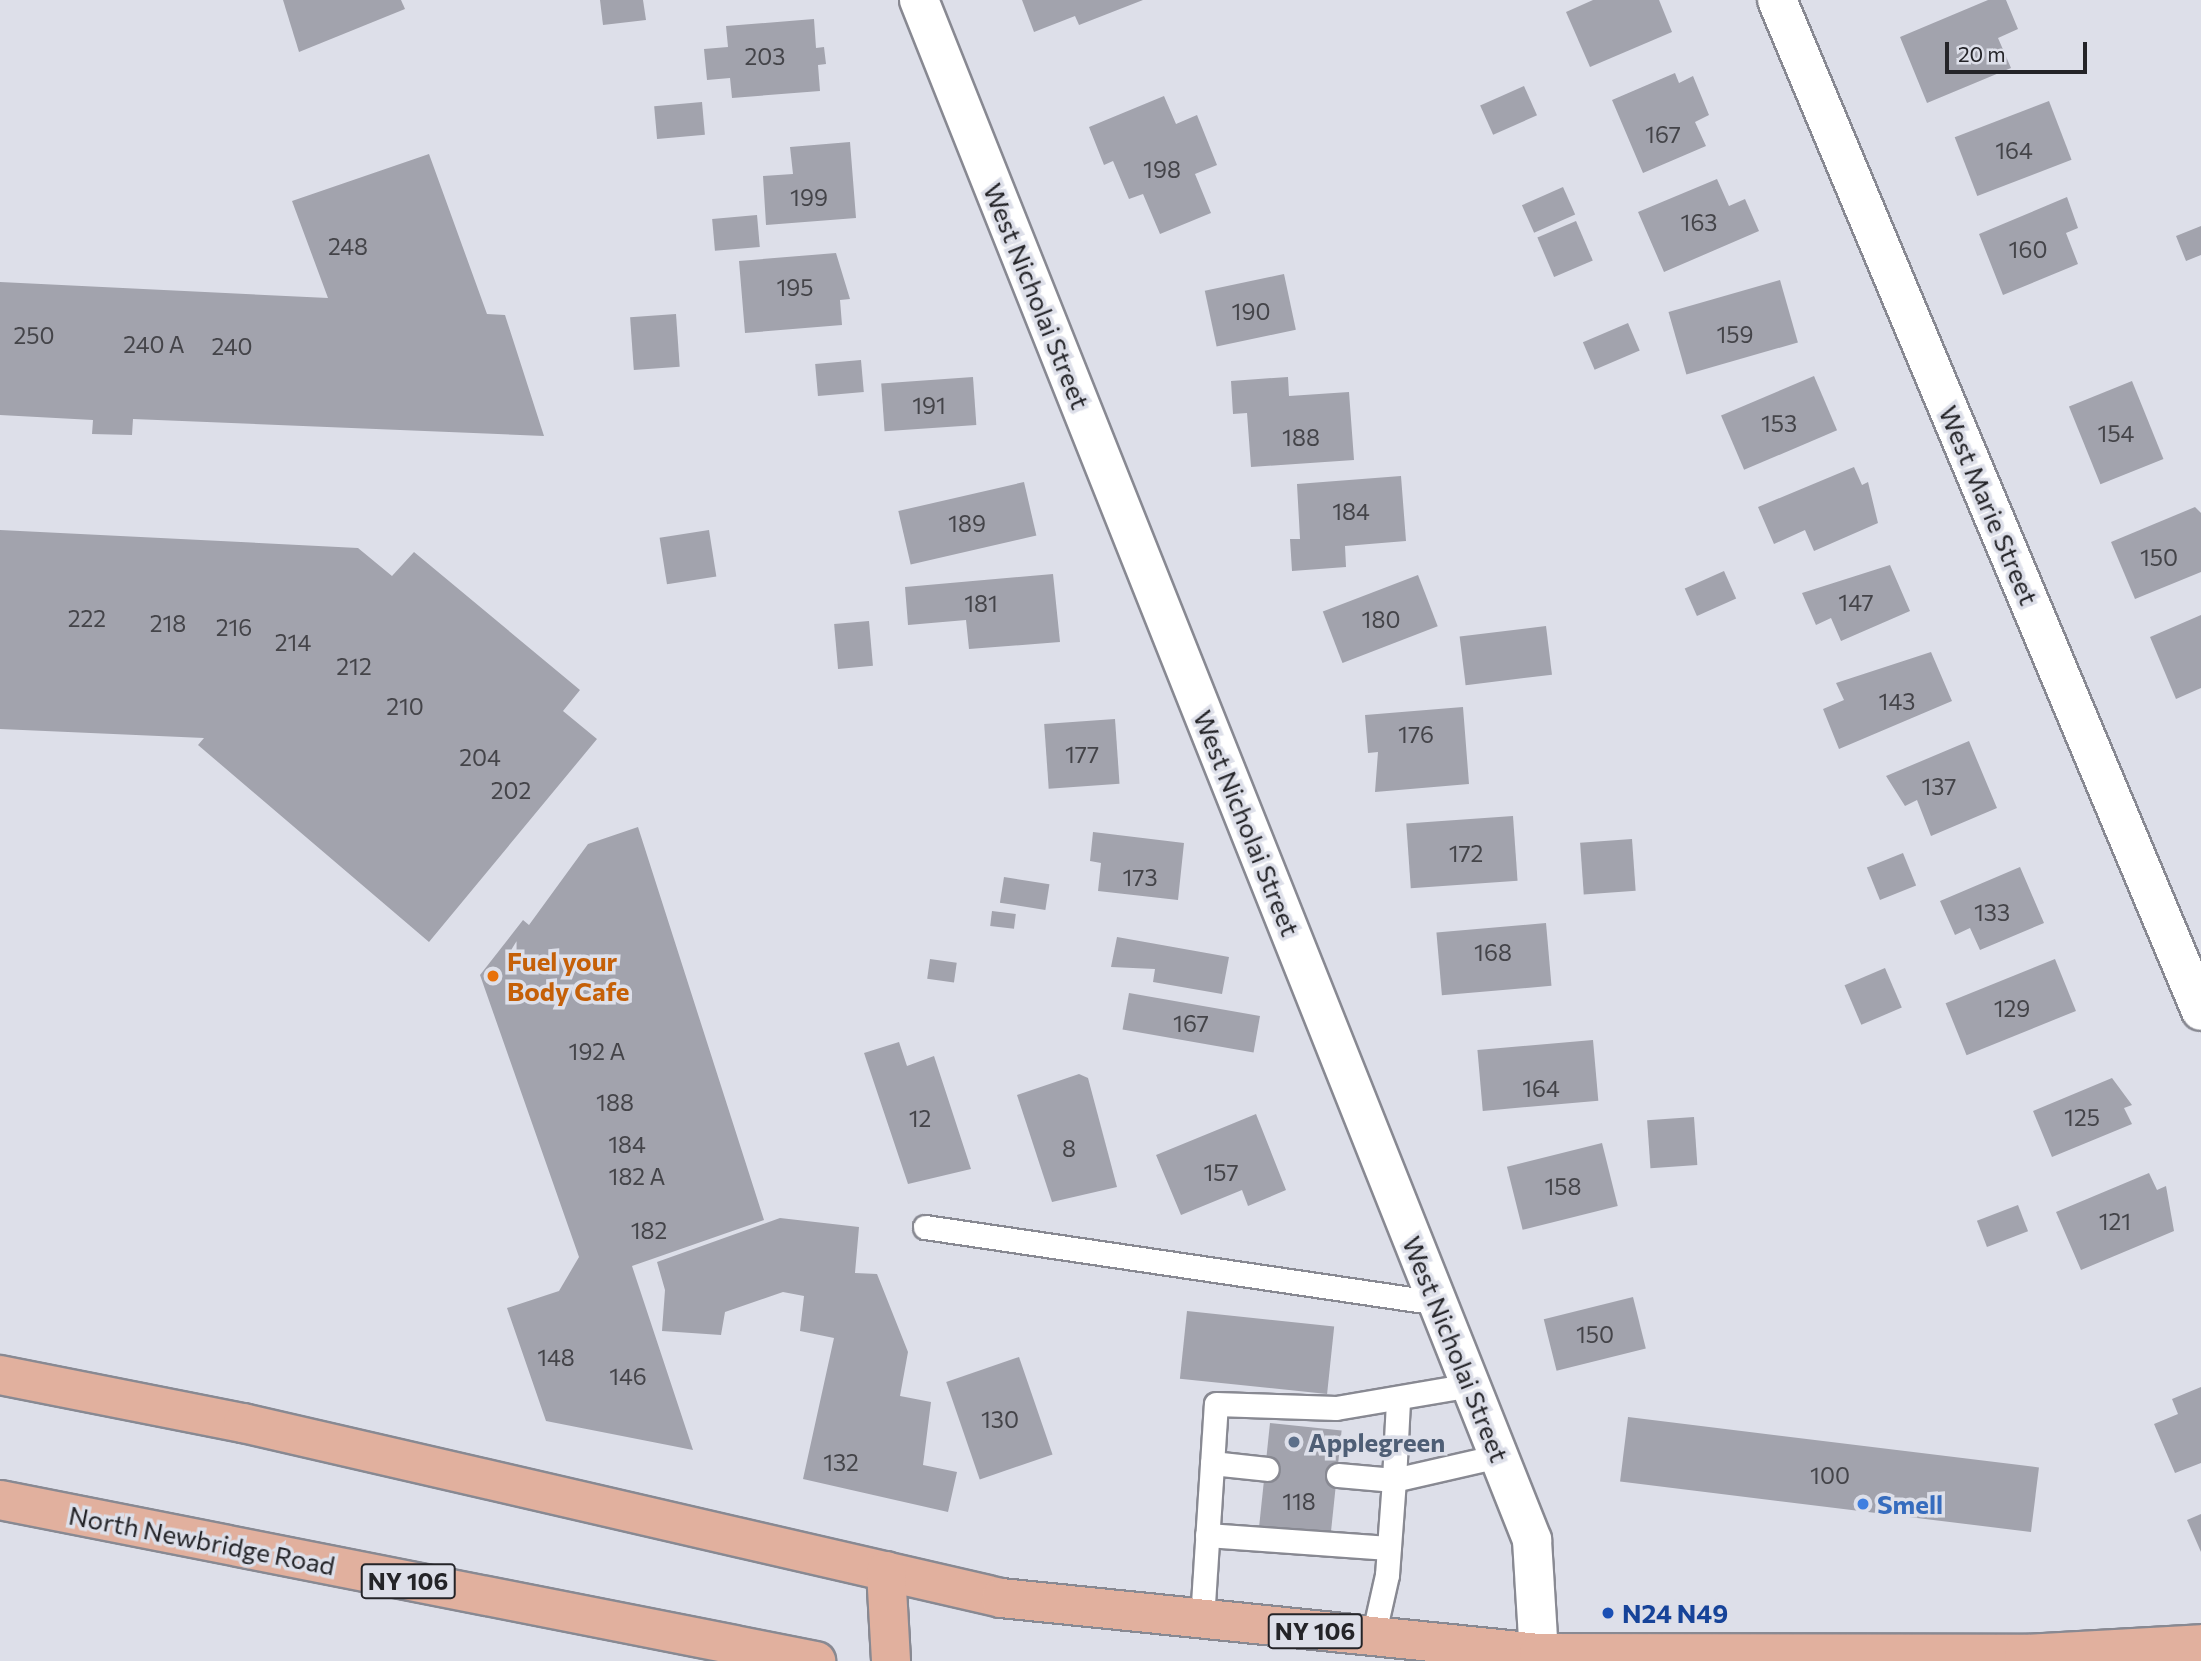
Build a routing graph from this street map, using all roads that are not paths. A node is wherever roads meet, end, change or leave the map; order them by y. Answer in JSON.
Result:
{"nodes":[{"id":1,"x":919,"y":0,"type":"edge"},
{"id":2,"x":1777,"y":0,"type":"edge"},
{"id":3,"x":2201,"y":1011,"type":"edge"},
{"id":4,"x":925,"y":1227,"type":"dead end"},
{"id":5,"x":1438,"y":1303,"type":"junction"},
{"id":6,"x":0,"y":1375,"type":"edge"},
{"id":7,"x":1470,"y":1385,"type":"junction"},
{"id":8,"x":1398,"y":1401,"type":"junction"},
{"id":9,"x":1499,"y":1456,"type":"junction"},
{"id":10,"x":1212,"y":1463,"type":"junction"},
{"id":11,"x":1267,"y":1469,"type":"dead end"},
{"id":12,"x":1338,"y":1475,"type":"dead end"},
{"id":13,"x":1394,"y":1480,"type":"junction"},
{"id":14,"x":0,"y":1500,"type":"edge"},
{"id":15,"x":1207,"y":1535,"type":"junction"},
{"id":16,"x":1389,"y":1548,"type":"junction"},
{"id":17,"x":886,"y":1571,"type":"junction"},
{"id":18,"x":1202,"y":1619,"type":"junction"},
{"id":19,"x":1373,"y":1637,"type":"junction"},
{"id":20,"x":2201,"y":1644,"type":"edge"},
{"id":21,"x":1539,"y":1657,"type":"edge"},
{"id":22,"x":815,"y":1661,"type":"edge"},
{"id":23,"x":891,"y":1661,"type":"edge"}],
"edges":[{"from":1,"to":5,"type":"street","name":"West Nicholai Street"},
{"from":2,"to":3,"type":"street","name":"West Marie Street"},
{"from":4,"to":5,"type":"lane"},
{"from":5,"to":7,"type":"street","name":"West Nicholai Street"},
{"from":6,"to":17,"type":"main road","number":"NY 106"},
{"from":7,"to":8,"type":"lane"},
{"from":7,"to":9,"type":"street","name":"West Nicholai Street"},
{"from":8,"to":10,"type":"lane"},
{"from":8,"to":13,"type":"lane"},
{"from":9,"to":13,"type":"lane"},
{"from":9,"to":21,"type":"street","name":"West Nicholai Street"},
{"from":10,"to":11,"type":"lane"},
{"from":10,"to":15,"type":"lane"},
{"from":12,"to":13,"type":"lane"},
{"from":13,"to":16,"type":"lane"},
{"from":14,"to":22,"type":"main road","name":"North Newbridge Road","number":"NY 106"},
{"from":15,"to":16,"type":"lane"},
{"from":15,"to":18,"type":"lane"},
{"from":16,"to":19,"type":"lane"},
{"from":17,"to":18,"type":"main road","number":"NY 106"},
{"from":17,"to":23,"type":"main road"},
{"from":18,"to":19,"type":"main road","number":"NY 106"},
{"from":19,"to":21,"type":"main road","number":"NY 106"},
{"from":20,"to":21,"type":"main road","number":"NY 106"}]}
